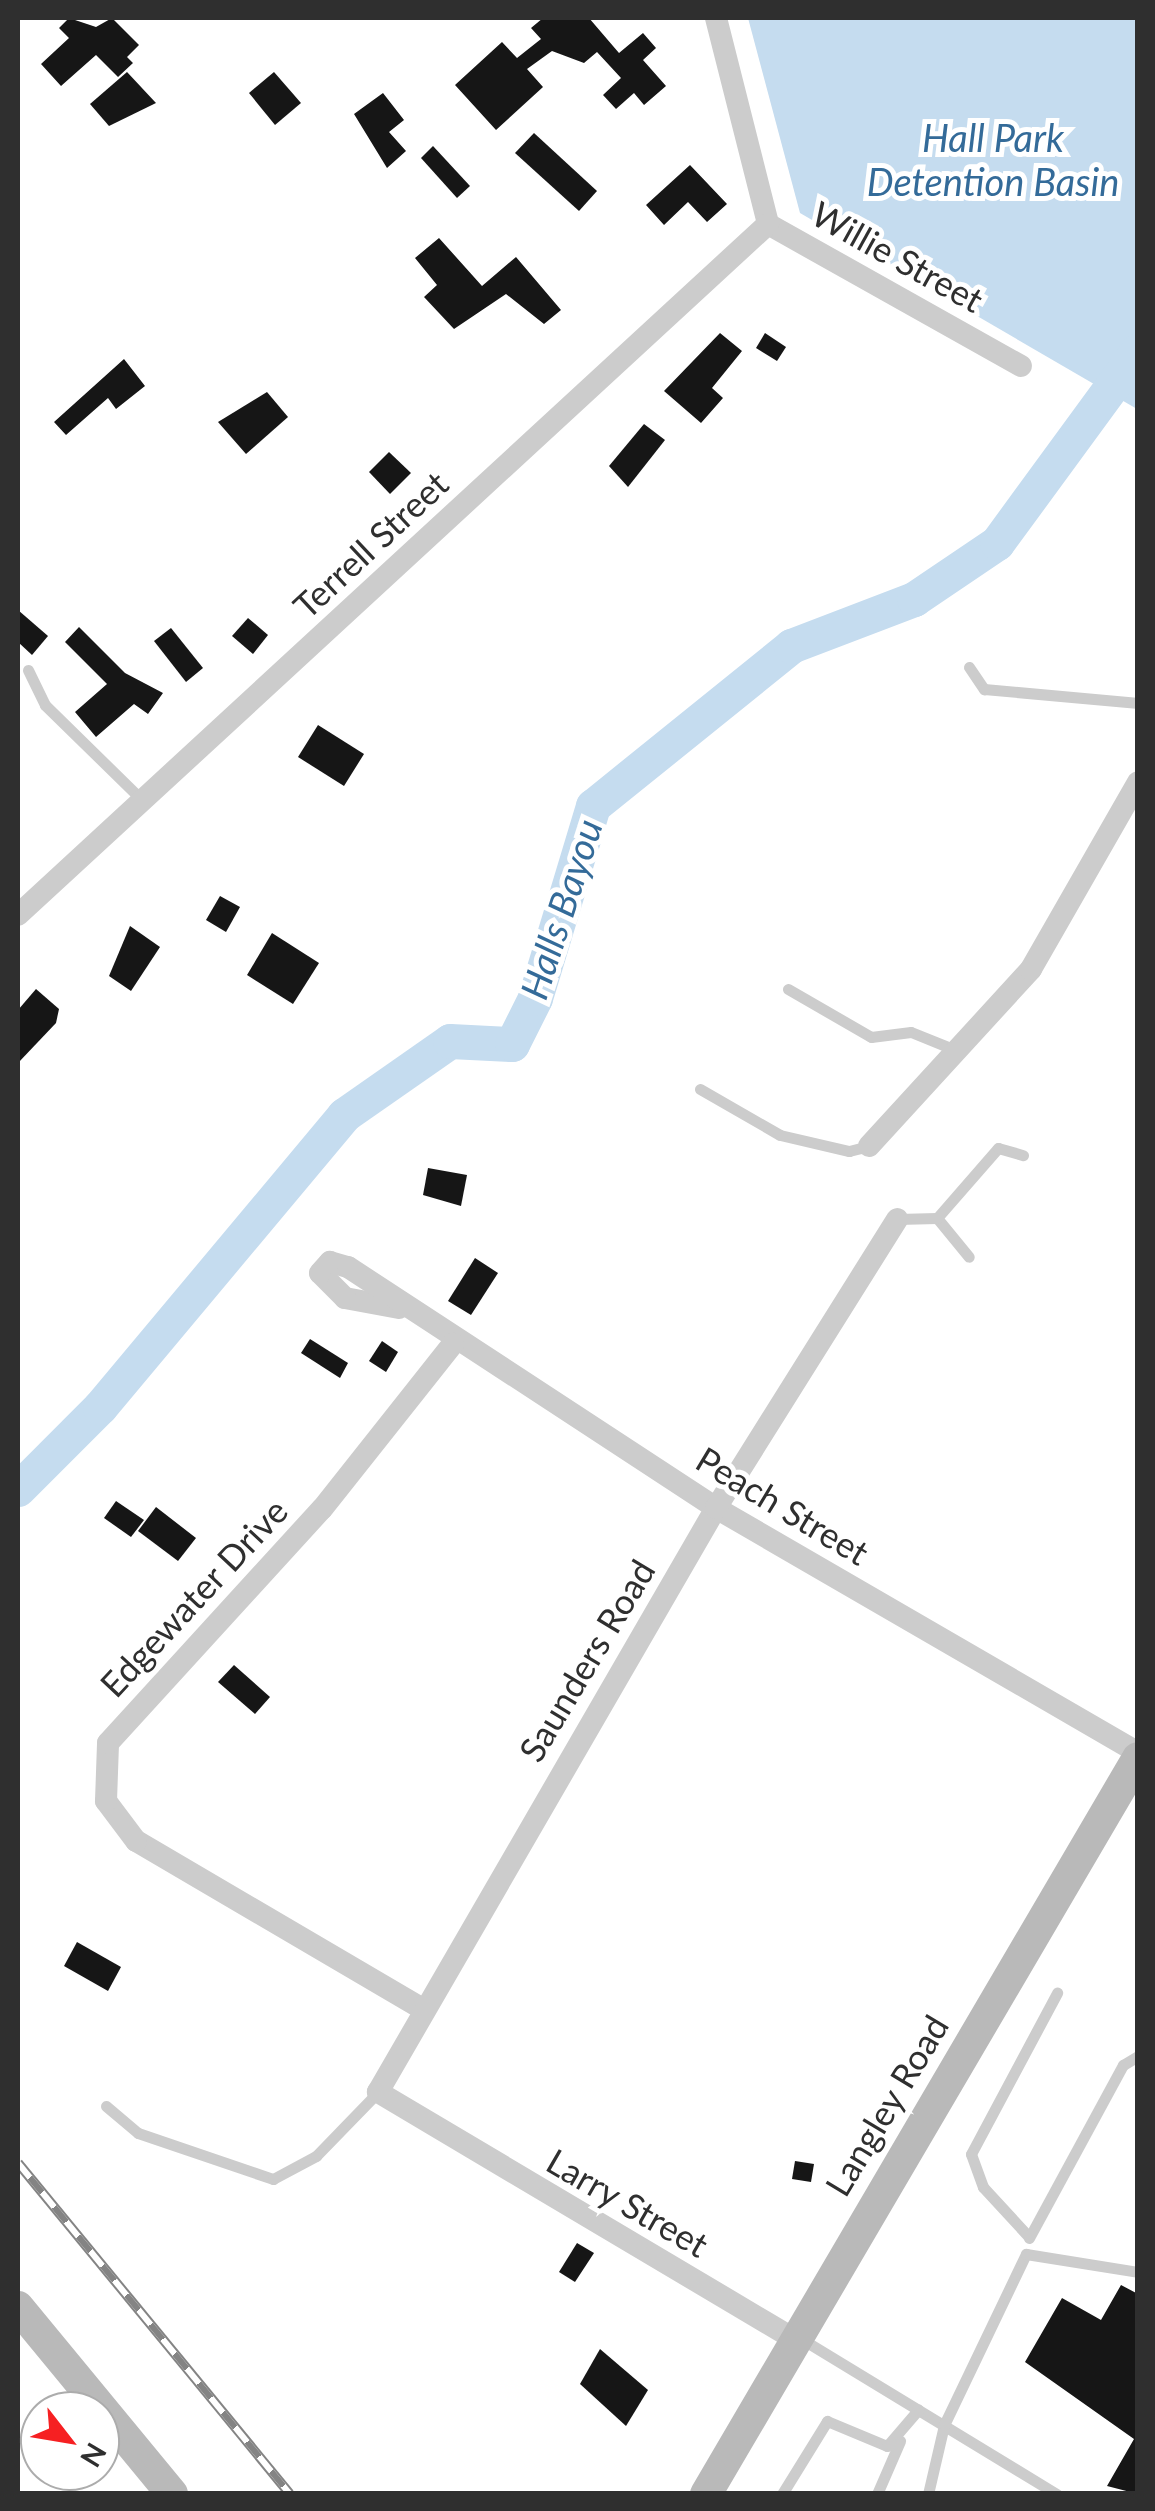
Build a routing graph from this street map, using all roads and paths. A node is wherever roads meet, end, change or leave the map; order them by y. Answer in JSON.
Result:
{"nodes":[{"id":1,"x":716,"y":18,"type":"edge"},
{"id":2,"x":768,"y":224,"type":"junction"},
{"id":3,"x":1021,"y":366,"type":"dead end"},
{"id":4,"x":969,"y":667,"type":"dead end"},
{"id":5,"x":28,"y":670,"type":"dead end"},
{"id":6,"x":1138,"y":703,"type":"edge"},
{"id":7,"x":1138,"y":782,"type":"edge"},
{"id":8,"x":143,"y":801,"type":"junction"},
{"id":9,"x":18,"y":915,"type":"edge"},
{"id":10,"x":788,"y":989,"type":"dead end"},
{"id":11,"x":953,"y":1049,"type":"junction"},
{"id":12,"x":700,"y":1089,"type":"dead end"},
{"id":13,"x":869,"y":1146,"type":"joint"},
{"id":14,"x":1024,"y":1154,"type":"dead end"},
{"id":15,"x":937,"y":1218,"type":"junction"},
{"id":16,"x":897,"y":1219,"type":"joint"},
{"id":17,"x":969,"y":1258,"type":"dead end"},
{"id":18,"x":399,"y":1308,"type":"dead end"},
{"id":19,"x":453,"y":1344,"type":"junction"},
{"id":20,"x":716,"y":1508,"type":"junction"},
{"id":21,"x":1138,"y":1756,"type":"edge"},
{"id":22,"x":1056,"y":1993,"type":"dead end"},
{"id":23,"x":422,"y":2008,"type":"junction"},
{"id":24,"x":1138,"y":2056,"type":"edge"},
{"id":25,"x":378,"y":2092,"type":"junction"},
{"id":26,"x":106,"y":2106,"type":"dead end"},
{"id":27,"x":1029,"y":2238,"type":"junction"},
{"id":28,"x":1026,"y":2254,"type":"junction"},
{"id":29,"x":1138,"y":2272,"type":"edge"},
{"id":30,"x":18,"y":2307,"type":"edge"},
{"id":31,"x":795,"y":2338,"type":"junction"},
{"id":32,"x":918,"y":2410,"type":"junction"},
{"id":33,"x":944,"y":2425,"type":"junction"},
{"id":34,"x":900,"y":2440,"type":"junction"},
{"id":35,"x":172,"y":2494,"type":"edge"},
{"id":36,"x":706,"y":2494,"type":"edge"},
{"id":37,"x":782,"y":2494,"type":"edge"},
{"id":38,"x":877,"y":2494,"type":"edge"},
{"id":39,"x":928,"y":2494,"type":"edge"},
{"id":40,"x":1057,"y":2494,"type":"edge"}],
"edges":[{"from":1,"to":2,"type":"street","name":"Willie Street"},
{"from":2,"to":3,"type":"street","name":"Willie Street"},
{"from":2,"to":8,"type":"street","name":"Terrell Street"},
{"from":4,"to":6,"type":"lane"},
{"from":5,"to":8,"type":"lane"},
{"from":7,"to":11,"type":"street"},
{"from":8,"to":9,"type":"street","name":"Terrell Street"},
{"from":10,"to":11,"type":"lane"},
{"from":11,"to":13,"type":"street"},
{"from":12,"to":13,"type":"lane"},
{"from":14,"to":15,"type":"lane"},
{"from":15,"to":16,"type":"lane"},
{"from":15,"to":17,"type":"lane"},
{"from":16,"to":20,"type":"street","name":"Saunders Road"},
{"from":18,"to":19,"type":"street","name":"Peach Street"},
{"from":19,"to":20,"type":"street","name":"Peach Street"},
{"from":19,"to":23,"type":"street","name":"Edgewater Drive"},
{"from":20,"to":21,"type":"street","name":"Peach Street"},
{"from":20,"to":23,"type":"street","name":"Saunders Road"},
{"from":21,"to":31,"type":"street","name":"Langley Road"},
{"from":22,"to":27,"type":"lane"},
{"from":23,"to":25,"type":"street","name":"Saunders Road"},
{"from":24,"to":27,"type":"lane"},
{"from":25,"to":26,"type":"lane"},
{"from":25,"to":31,"type":"street","name":"Larry Street"},
{"from":27,"to":28,"type":"lane"},
{"from":28,"to":29,"type":"lane"},
{"from":28,"to":33,"type":"lane"},
{"from":30,"to":35,"type":"street"},
{"from":31,"to":32,"type":"lane"},
{"from":31,"to":36,"type":"street","name":"Langley Road"},
{"from":32,"to":33,"type":"lane"},
{"from":32,"to":34,"type":"lane"},
{"from":33,"to":39,"type":"lane"},
{"from":33,"to":40,"type":"lane"},
{"from":34,"to":37,"type":"lane"},
{"from":34,"to":38,"type":"lane"}]}
